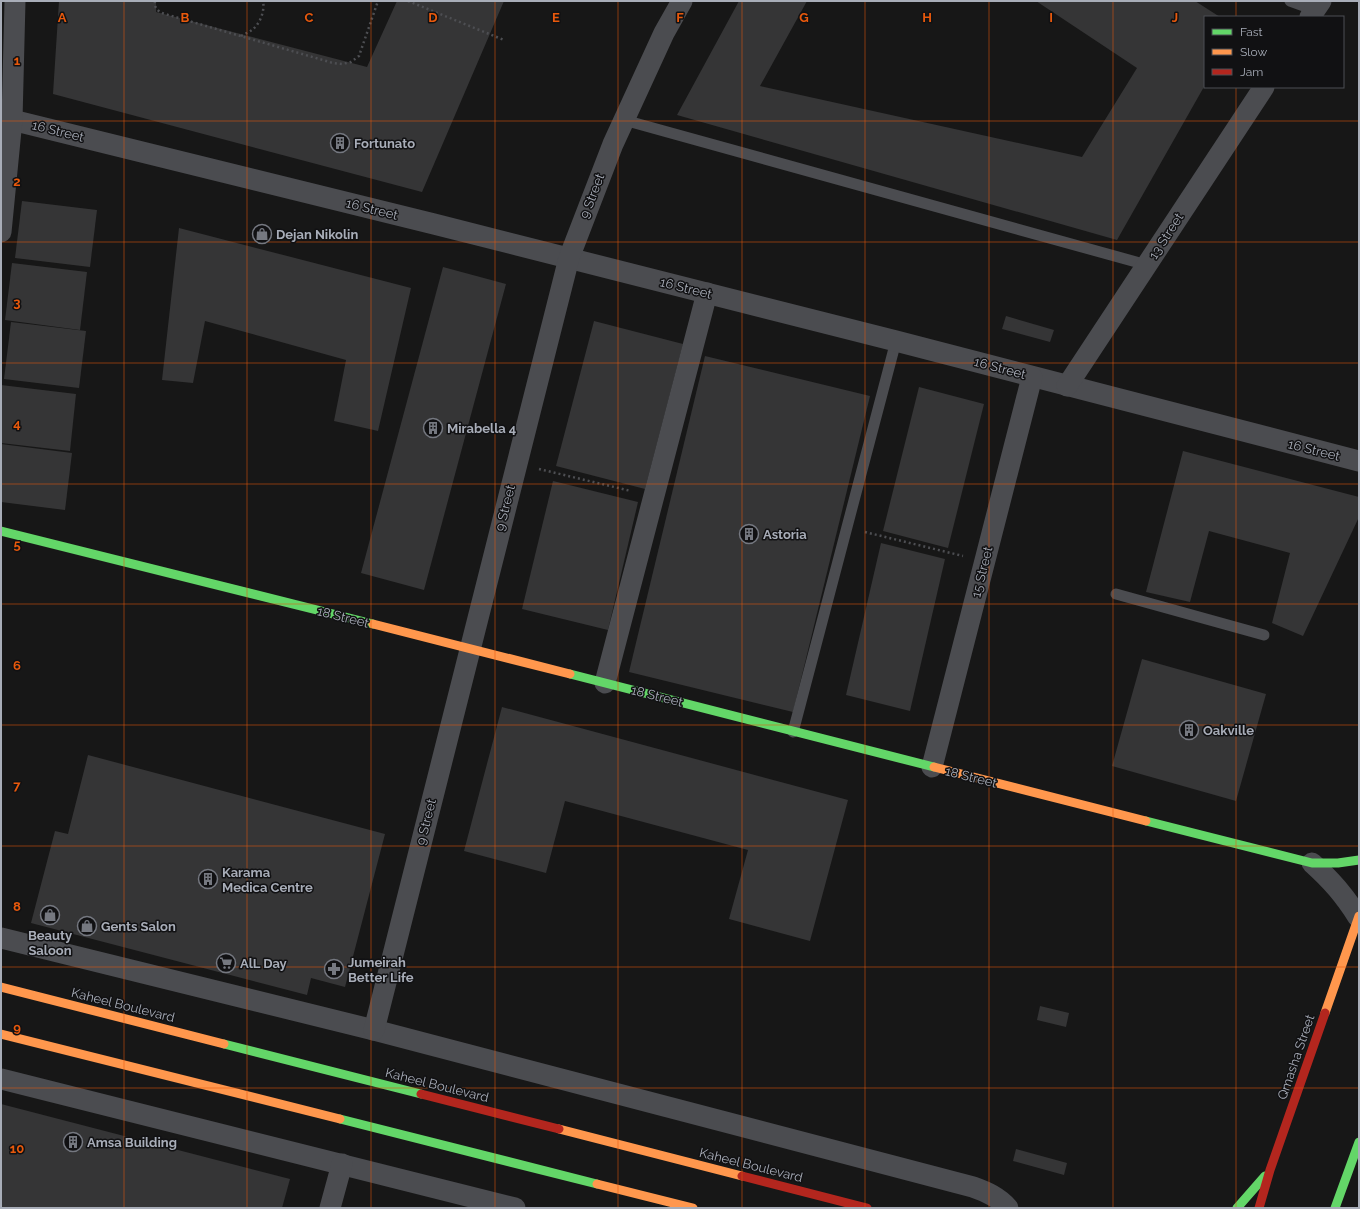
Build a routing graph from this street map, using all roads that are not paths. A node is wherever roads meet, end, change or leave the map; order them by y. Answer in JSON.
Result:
{"nodes":[{"id":1,"x":15,"y":1,"type":"edge"},
{"id":2,"x":682,"y":1,"type":"edge"},
{"id":3,"x":1290,"y":1,"type":"edge"},
{"id":4,"x":1316,"y":9,"type":"edge"},
{"id":5,"x":1263,"y":88,"type":"edge"},
{"id":6,"x":12,"y":120,"type":"junction"},
{"id":7,"x":624,"y":120,"type":"junction"},
{"id":8,"x":1,"y":232,"type":"edge"},
{"id":9,"x":569,"y":258,"type":"junction"},
{"id":10,"x":1147,"y":265,"type":"junction"},
{"id":11,"x":707,"y":293,"type":"junction"},
{"id":12,"x":896,"y":341,"type":"junction"},
{"id":13,"x":1032,"y":377,"type":"junction"},
{"id":14,"x":1067,"y":386,"type":"junction"},
{"id":15,"x":1359,"y":461,"type":"edge"},
{"id":16,"x":1,"y":531,"type":"edge"},
{"id":17,"x":1116,"y":594,"type":"dead end"},
{"id":18,"x":1264,"y":635,"type":"dead end"},
{"id":19,"x":470,"y":648,"type":"junction"},
{"id":20,"x":605,"y":683,"type":"junction"},
{"id":21,"x":793,"y":732,"type":"junction"},
{"id":22,"x":932,"y":767,"type":"junction"},
{"id":23,"x":1359,"y":860,"type":"edge"},
{"id":24,"x":1312,"y":863,"type":"junction"},
{"id":25,"x":1359,"y":917,"type":"edge"},
{"id":26,"x":1,"y":938,"type":"edge"},
{"id":27,"x":1,"y":987,"type":"edge"},
{"id":28,"x":374,"y":1030,"type":"junction"},
{"id":29,"x":1,"y":1034,"type":"edge"},
{"id":30,"x":1,"y":1079,"type":"edge"},
{"id":31,"x":1359,"y":1142,"type":"edge"},
{"id":32,"x":342,"y":1164,"type":"junction"},
{"id":33,"x":1270,"y":1170,"type":"junction"},
{"id":34,"x":330,"y":1208,"type":"edge"},
{"id":35,"x":515,"y":1208,"type":"edge"},
{"id":36,"x":693,"y":1208,"type":"edge"},
{"id":37,"x":867,"y":1208,"type":"edge"},
{"id":38,"x":1008,"y":1208,"type":"edge"},
{"id":39,"x":1238,"y":1208,"type":"edge"},
{"id":40,"x":1259,"y":1208,"type":"edge"},
{"id":41,"x":1335,"y":1208,"type":"edge"}],
"edges":[{"from":1,"to":6,"type":"street"},
{"from":2,"to":7,"type":"street","name":"9 Street"},
{"from":3,"to":4,"type":"lane"},
{"from":5,"to":10,"type":"street","name":"13 Street"},
{"from":6,"to":8,"type":"street"},
{"from":6,"to":9,"type":"street","name":"16 Street"},
{"from":7,"to":9,"type":"street","name":"9 Street"},
{"from":7,"to":10,"type":"lane"},
{"from":9,"to":11,"type":"street","name":"16 Street"},
{"from":9,"to":19,"type":"street","name":"9 Street"},
{"from":10,"to":14,"type":"street","name":"13 Street"},
{"from":11,"to":12,"type":"street","name":"16 Street"},
{"from":11,"to":20,"type":"street"},
{"from":12,"to":13,"type":"street","name":"16 Street"},
{"from":12,"to":21,"type":"lane"},
{"from":13,"to":14,"type":"street","name":"16 Street"},
{"from":13,"to":22,"type":"street","name":"15 Street"},
{"from":14,"to":15,"type":"street","name":"16 Street"},
{"from":16,"to":19,"type":"street","name":"18 Street"},
{"from":17,"to":18,"type":"lane"},
{"from":19,"to":20,"type":"street","name":"18 Street"},
{"from":19,"to":28,"type":"street","name":"9 Street"},
{"from":20,"to":21,"type":"street","name":"18 Street"},
{"from":21,"to":22,"type":"street","name":"18 Street"},
{"from":22,"to":24,"type":"street","name":"18 Street"},
{"from":23,"to":24,"type":"street","name":"18 Street"},
{"from":24,"to":25,"type":"street","name":"18 Street"},
{"from":25,"to":33,"type":"street","name":"Qmasha Street"},
{"from":26,"to":28,"type":"street"},
{"from":27,"to":37,"type":"street","name":"Kaheel Boulevard"},
{"from":28,"to":38,"type":"street"},
{"from":29,"to":36,"type":"street"},
{"from":30,"to":32,"type":"street"},
{"from":31,"to":41,"type":"street"},
{"from":32,"to":34,"type":"street"},
{"from":32,"to":35,"type":"street"},
{"from":33,"to":39,"type":"street"},
{"from":33,"to":40,"type":"street","name":"Qmasha Street"}]}
